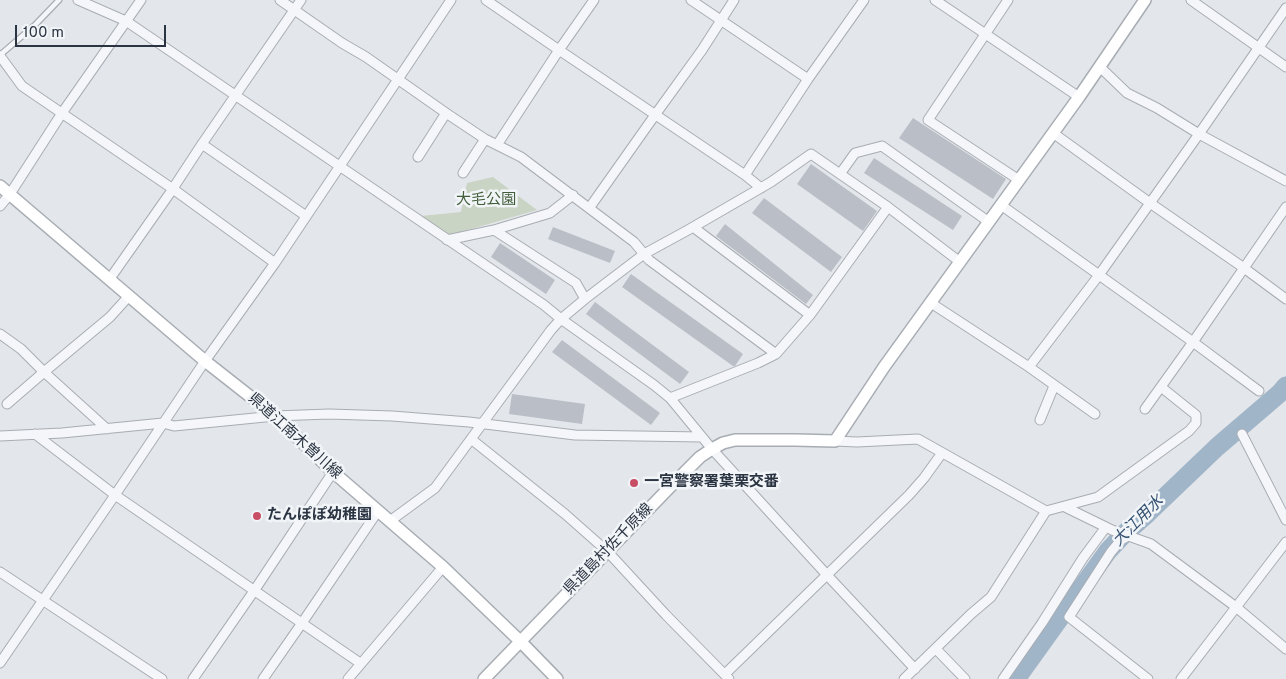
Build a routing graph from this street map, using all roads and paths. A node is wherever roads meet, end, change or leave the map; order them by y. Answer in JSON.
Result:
{"nodes":[{"id":1,"x":59,"y":0,"type":"edge"},
{"id":2,"x":78,"y":0,"type":"edge"},
{"id":3,"x":141,"y":0,"type":"edge"},
{"id":4,"x":280,"y":0,"type":"edge"},
{"id":5,"x":301,"y":0,"type":"edge"},
{"id":6,"x":451,"y":0,"type":"edge"},
{"id":7,"x":486,"y":0,"type":"edge"},
{"id":8,"x":594,"y":0,"type":"edge"},
{"id":9,"x":691,"y":0,"type":"edge"},
{"id":10,"x":734,"y":0,"type":"edge"},
{"id":11,"x":864,"y":0,"type":"edge"},
{"id":12,"x":935,"y":0,"type":"edge"},
{"id":13,"x":1008,"y":0,"type":"edge"},
{"id":14,"x":1143,"y":0,"type":"edge"},
{"id":15,"x":1191,"y":0,"type":"edge"},
{"id":16,"x":1286,"y":8,"type":"edge"},
{"id":17,"x":294,"y":10,"type":"junction"},
{"id":18,"x":721,"y":20,"type":"junction"},
{"id":19,"x":126,"y":21,"type":"junction"},
{"id":20,"x":986,"y":34,"type":"junction"},
{"id":21,"x":1258,"y":48,"type":"junction"},
{"id":22,"x":559,"y":50,"type":"junction"},
{"id":23,"x":0,"y":56,"type":"edge"},
{"id":24,"x":1100,"y":67,"type":"junction"},
{"id":25,"x":1286,"y":67,"type":"edge"},
{"id":26,"x":398,"y":79,"type":"junction"},
{"id":27,"x":808,"y":79,"type":"junction"},
{"id":28,"x":235,"y":95,"type":"junction"},
{"id":29,"x":1079,"y":97,"type":"junction"},
{"id":30,"x":62,"y":113,"type":"junction"},
{"id":31,"x":446,"y":113,"type":"junction"},
{"id":32,"x":655,"y":115,"type":"junction"},
{"id":33,"x":1053,"y":133,"type":"junction"},
{"id":34,"x":1199,"y":134,"type":"junction"},
{"id":35,"x":485,"y":139,"type":"junction"},
{"id":36,"x":202,"y":144,"type":"junction"},
{"id":37,"x":497,"y":145,"type":"junction"},
{"id":38,"x":418,"y":158,"type":"dead end"},
{"id":39,"x":339,"y":167,"type":"junction"},
{"id":40,"x":464,"y":173,"type":"dead end"},
{"id":41,"x":840,"y":174,"type":"junction"},
{"id":42,"x":745,"y":175,"type":"junction"},
{"id":43,"x":1018,"y":180,"type":"junction"},
{"id":44,"x":1286,"y":181,"type":"edge"},
{"id":45,"x":0,"y":186,"type":"edge"},
{"id":46,"x":761,"y":188,"type":"junction"},
{"id":47,"x":173,"y":189,"type":"junction"},
{"id":48,"x":10,"y":194,"type":"junction"},
{"id":49,"x":573,"y":195,"type":"junction"},
{"id":50,"x":1150,"y":203,"type":"junction"},
{"id":51,"x":1001,"y":205,"type":"junction"},
{"id":52,"x":0,"y":206,"type":"edge"},
{"id":53,"x":888,"y":207,"type":"junction"},
{"id":54,"x":1286,"y":207,"type":"edge"},
{"id":55,"x":590,"y":208,"type":"junction"},
{"id":56,"x":306,"y":216,"type":"junction"},
{"id":57,"x":989,"y":222,"type":"junction"},
{"id":58,"x":693,"y":227,"type":"junction"},
{"id":59,"x":494,"y":230,"type":"junction"},
{"id":60,"x":447,"y":240,"type":"junction"},
{"id":61,"x":644,"y":254,"type":"junction"},
{"id":62,"x":960,"y":262,"type":"junction"},
{"id":63,"x":275,"y":263,"type":"junction"},
{"id":64,"x":1244,"y":268,"type":"junction"},
{"id":65,"x":1099,"y":274,"type":"junction"},
{"id":66,"x":109,"y":280,"type":"junction"},
{"id":67,"x":129,"y":296,"type":"junction"},
{"id":68,"x":585,"y":299,"type":"junction"},
{"id":69,"x":1286,"y":299,"type":"edge"},
{"id":70,"x":931,"y":302,"type":"junction"},
{"id":71,"x":810,"y":315,"type":"junction"},
{"id":72,"x":561,"y":320,"type":"junction"},
{"id":73,"x":0,"y":334,"type":"edge"},
{"id":74,"x":1193,"y":342,"type":"junction"},
{"id":75,"x":776,"y":354,"type":"junction"},
{"id":76,"x":205,"y":362,"type":"junction"},
{"id":77,"x":1029,"y":367,"type":"junction"},
{"id":78,"x":44,"y":372,"type":"junction"},
{"id":79,"x":1054,"y":386,"type":"junction"},
{"id":80,"x":1161,"y":387,"type":"junction"},
{"id":81,"x":1259,"y":391,"type":"dead end"},
{"id":82,"x":670,"y":398,"type":"junction"},
{"id":83,"x":7,"y":404,"type":"dead end"},
{"id":84,"x":1145,"y":409,"type":"dead end"},
{"id":85,"x":1094,"y":414,"type":"dead end"},
{"id":86,"x":274,"y":416,"type":"junction"},
{"id":87,"x":1040,"y":420,"type":"dead end"},
{"id":88,"x":163,"y":423,"type":"junction"},
{"id":89,"x":483,"y":424,"type":"junction"},
{"id":90,"x":107,"y":429,"type":"junction"},
{"id":91,"x":35,"y":434,"type":"junction"},
{"id":92,"x":1242,"y":434,"type":"dead end"},
{"id":93,"x":0,"y":436,"type":"edge"},
{"id":94,"x":702,"y":437,"type":"junction"},
{"id":95,"x":471,"y":439,"type":"junction"},
{"id":96,"x":835,"y":441,"type":"junction"},
{"id":97,"x":712,"y":449,"type":"junction"},
{"id":98,"x":942,"y":453,"type":"junction"},
{"id":99,"x":333,"y":472,"type":"junction"},
{"id":100,"x":115,"y":495,"type":"junction"},
{"id":101,"x":1064,"y":507,"type":"junction"},
{"id":102,"x":378,"y":511,"type":"junction"},
{"id":103,"x":1046,"y":511,"type":"junction"},
{"id":104,"x":1286,"y":520,"type":"edge"},
{"id":105,"x":390,"y":522,"type":"junction"},
{"id":106,"x":1109,"y":528,"type":"junction"},
{"id":107,"x":1126,"y":536,"type":"junction"},
{"id":108,"x":1286,"y":542,"type":"edge"},
{"id":109,"x":608,"y":552,"type":"junction"},
{"id":110,"x":443,"y":567,"type":"junction"},
{"id":111,"x":0,"y":572,"type":"edge"},
{"id":112,"x":827,"y":575,"type":"junction"},
{"id":113,"x":254,"y":591,"type":"junction"},
{"id":114,"x":43,"y":600,"type":"junction"},
{"id":115,"x":1236,"y":607,"type":"junction"},
{"id":116,"x":302,"y":623,"type":"junction"},
{"id":117,"x":521,"y":642,"type":"junction"},
{"id":118,"x":936,"y":649,"type":"junction"},
{"id":119,"x":1286,"y":649,"type":"edge"},
{"id":120,"x":0,"y":663,"type":"edge"},
{"id":121,"x":360,"y":663,"type":"junction"},
{"id":122,"x":915,"y":669,"type":"junction"},
{"id":123,"x":727,"y":676,"type":"edge"},
{"id":124,"x":162,"y":679,"type":"edge"},
{"id":125,"x":192,"y":679,"type":"edge"},
{"id":126,"x":263,"y":679,"type":"edge"},
{"id":127,"x":348,"y":679,"type":"edge"},
{"id":128,"x":484,"y":679,"type":"edge"},
{"id":129,"x":557,"y":679,"type":"edge"},
{"id":130,"x":904,"y":679,"type":"edge"},
{"id":131,"x":965,"y":679,"type":"edge"},
{"id":132,"x":1003,"y":679,"type":"edge"},
{"id":133,"x":1148,"y":679,"type":"edge"},
{"id":134,"x":1181,"y":679,"type":"edge"}],
"edges":[{"from":1,"to":23,"type":"lane"},
{"from":2,"to":19,"type":"street"},
{"from":3,"to":19,"type":"street"},
{"from":4,"to":17,"type":"street"},
{"from":5,"to":17,"type":"street"},
{"from":6,"to":26,"type":"street"},
{"from":7,"to":22,"type":"street"},
{"from":8,"to":22,"type":"street"},
{"from":9,"to":18,"type":"street"},
{"from":10,"to":18,"type":"street"},
{"from":11,"to":27,"type":"street"},
{"from":12,"to":20,"type":"street"},
{"from":13,"to":20,"type":"street"},
{"from":14,"to":24,"type":"main road"},
{"from":15,"to":21,"type":"street"},
{"from":16,"to":21,"type":"street"},
{"from":17,"to":26,"type":"street"},
{"from":17,"to":28,"type":"street"},
{"from":18,"to":27,"type":"street"},
{"from":18,"to":32,"type":"street"},
{"from":19,"to":28,"type":"street"},
{"from":19,"to":30,"type":"street"},
{"from":20,"to":29,"type":"street"},
{"from":20,"to":43,"type":"street"},
{"from":21,"to":25,"type":"street"},
{"from":21,"to":34,"type":"street"},
{"from":22,"to":32,"type":"street"},
{"from":22,"to":37,"type":"street"},
{"from":23,"to":30,"type":"street"},
{"from":24,"to":29,"type":"main road"},
{"from":24,"to":34,"type":"street"},
{"from":26,"to":31,"type":"street"},
{"from":26,"to":39,"type":"street"},
{"from":27,"to":42,"type":"street"},
{"from":28,"to":36,"type":"street"},
{"from":28,"to":39,"type":"street"},
{"from":29,"to":33,"type":"main road"},
{"from":30,"to":47,"type":"street"},
{"from":30,"to":48,"type":"street"},
{"from":31,"to":35,"type":"street"},
{"from":31,"to":38,"type":"street"},
{"from":32,"to":42,"type":"street"},
{"from":32,"to":55,"type":"street"},
{"from":33,"to":43,"type":"main road"},
{"from":33,"to":50,"type":"street"},
{"from":34,"to":44,"type":"street"},
{"from":34,"to":50,"type":"street"},
{"from":35,"to":37,"type":"street"},
{"from":35,"to":40,"type":"street"},
{"from":36,"to":47,"type":"street"},
{"from":36,"to":56,"type":"street"},
{"from":37,"to":49,"type":"street"},
{"from":39,"to":56,"type":"street"},
{"from":39,"to":60,"type":"street"},
{"from":41,"to":46,"type":"street"},
{"from":41,"to":53,"type":"street"},
{"from":41,"to":57,"type":"street"},
{"from":42,"to":46,"type":"street"},
{"from":43,"to":51,"type":"main road"},
{"from":45,"to":48,"type":"main road","name":"県道江南木曽川線"},
{"from":46,"to":58,"type":"street"},
{"from":47,"to":63,"type":"street"},
{"from":47,"to":66,"type":"street"},
{"from":48,"to":52,"type":"street"},
{"from":48,"to":66,"type":"main road","name":"県道江南木曽川線"},
{"from":49,"to":55,"type":"street"},
{"from":49,"to":59,"type":"street"},
{"from":50,"to":64,"type":"street"},
{"from":50,"to":65,"type":"street"},
{"from":51,"to":57,"type":"main road"},
{"from":51,"to":65,"type":"street"},
{"from":53,"to":62,"type":"street"},
{"from":53,"to":71,"type":"street"},
{"from":54,"to":64,"type":"street"},
{"from":55,"to":61,"type":"street"},
{"from":56,"to":63,"type":"street"},
{"from":57,"to":62,"type":"main road"},
{"from":58,"to":61,"type":"street"},
{"from":58,"to":71,"type":"street"},
{"from":59,"to":60,"type":"street"},
{"from":59,"to":68,"type":"street"},
{"from":60,"to":72,"type":"street"},
{"from":61,"to":68,"type":"street"},
{"from":61,"to":75,"type":"street"},
{"from":62,"to":70,"type":"main road"},
{"from":63,"to":76,"type":"street"},
{"from":64,"to":69,"type":"street"},
{"from":64,"to":74,"type":"street"},
{"from":65,"to":74,"type":"street"},
{"from":65,"to":77,"type":"street"},
{"from":66,"to":67,"type":"main road","name":"県道江南木曽川線"},
{"from":67,"to":76,"type":"main road","name":"県道江南木曽川線"},
{"from":67,"to":78,"type":"street"},
{"from":68,"to":72,"type":"street"},
{"from":70,"to":77,"type":"street"},
{"from":70,"to":96,"type":"main road"},
{"from":71,"to":75,"type":"street"},
{"from":72,"to":82,"type":"street"},
{"from":72,"to":89,"type":"street"},
{"from":73,"to":78,"type":"street"},
{"from":74,"to":80,"type":"street"},
{"from":74,"to":81,"type":"street"},
{"from":75,"to":82,"type":"street"},
{"from":76,"to":86,"type":"main road","name":"県道江南木曽川線"},
{"from":76,"to":88,"type":"street"},
{"from":77,"to":79,"type":"street"},
{"from":78,"to":83,"type":"street"},
{"from":78,"to":90,"type":"street"},
{"from":79,"to":85,"type":"street"},
{"from":79,"to":87,"type":"street"},
{"from":80,"to":84,"type":"street"},
{"from":80,"to":101,"type":"street"},
{"from":82,"to":94,"type":"street"},
{"from":86,"to":88,"type":"street"},
{"from":86,"to":89,"type":"street"},
{"from":86,"to":99,"type":"main road","name":"県道江南木曽川線"},
{"from":88,"to":90,"type":"street"},
{"from":88,"to":100,"type":"street"},
{"from":89,"to":94,"type":"street"},
{"from":89,"to":95,"type":"street"},
{"from":90,"to":91,"type":"street"},
{"from":91,"to":93,"type":"street"},
{"from":91,"to":100,"type":"street"},
{"from":92,"to":104,"type":"street"},
{"from":94,"to":97,"type":"street"},
{"from":95,"to":105,"type":"street"},
{"from":95,"to":109,"type":"street"},
{"from":96,"to":97,"type":"main road","name":"県道島村佐千原線"},
{"from":96,"to":98,"type":"street"},
{"from":97,"to":109,"type":"main road","name":"県道島村佐千原線"},
{"from":97,"to":112,"type":"street"},
{"from":98,"to":103,"type":"street"},
{"from":98,"to":112,"type":"street"},
{"from":99,"to":102,"type":"main road","name":"県道江南木曽川線"},
{"from":99,"to":113,"type":"street"},
{"from":100,"to":113,"type":"street"},
{"from":100,"to":114,"type":"street"},
{"from":101,"to":103,"type":"street"},
{"from":101,"to":106,"type":"street"},
{"from":102,"to":105,"type":"main road","name":"県道江南木曽川線"},
{"from":102,"to":116,"type":"street"},
{"from":103,"to":118,"type":"street"},
{"from":105,"to":110,"type":"main road","name":"県道江南木曽川線"},
{"from":106,"to":107,"type":"street"},
{"from":106,"to":132,"type":"street"},
{"from":107,"to":115,"type":"street"},
{"from":107,"to":133,"type":"street"},
{"from":108,"to":115,"type":"street"},
{"from":109,"to":117,"type":"main road","name":"県道島村佐千原線"},
{"from":109,"to":123,"type":"street"},
{"from":110,"to":117,"type":"main road","name":"県道江南木曽川線"},
{"from":110,"to":121,"type":"street"},
{"from":111,"to":114,"type":"street"},
{"from":112,"to":122,"type":"street"},
{"from":112,"to":123,"type":"street"},
{"from":113,"to":116,"type":"street"},
{"from":113,"to":125,"type":"street"},
{"from":114,"to":120,"type":"street"},
{"from":114,"to":124,"type":"street"},
{"from":115,"to":119,"type":"street"},
{"from":115,"to":134,"type":"street"},
{"from":116,"to":121,"type":"street"},
{"from":116,"to":126,"type":"street"},
{"from":117,"to":128,"type":"main road","name":"県道島村佐千原線"},
{"from":117,"to":129,"type":"main road","name":"県道江南木曽川線"},
{"from":118,"to":122,"type":"street"},
{"from":118,"to":131,"type":"street"},
{"from":121,"to":127,"type":"street"},
{"from":122,"to":130,"type":"street"}]}
